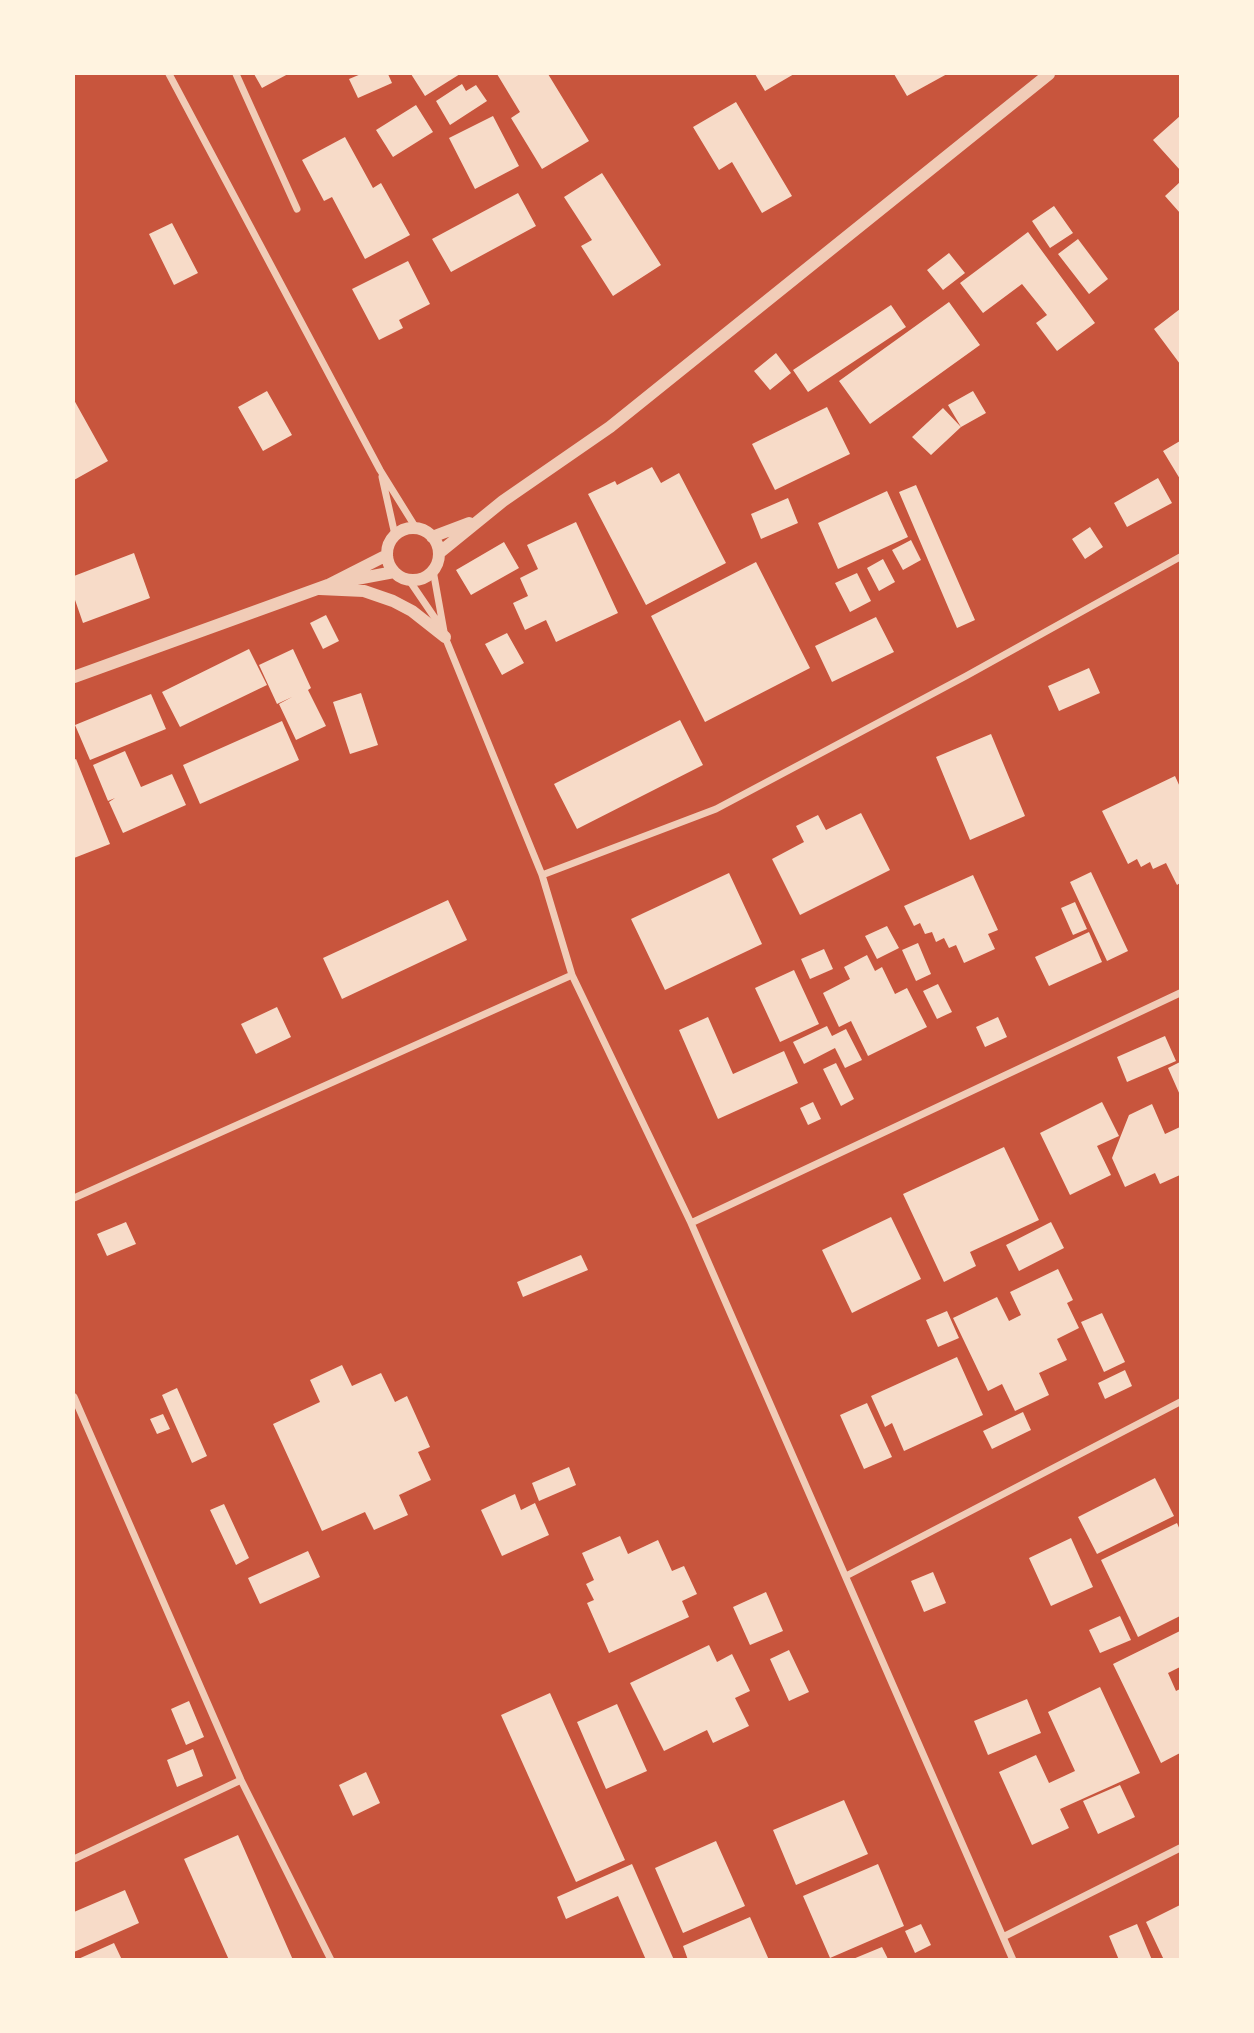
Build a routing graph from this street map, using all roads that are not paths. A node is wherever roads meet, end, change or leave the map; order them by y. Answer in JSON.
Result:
{"nodes":[{"id":1,"x":169,"y":74,"type":"edge"},
{"id":2,"x":236,"y":74,"type":"edge"},
{"id":3,"x":1049,"y":74,"type":"edge"},
{"id":4,"x":297,"y":209,"type":"dead end"},
{"id":5,"x":380,"y":470,"type":"junction"},
{"id":6,"x":480,"y":520,"type":"junction"},
{"id":7,"x":416,"y":528,"type":"junction"},
{"id":8,"x":395,"y":535,"type":"junction"},
{"id":9,"x":432,"y":537,"type":"junction"},
{"id":10,"x":439,"y":553,"type":"junction"},
{"id":11,"x":387,"y":555,"type":"junction"},
{"id":12,"x":1181,"y":557,"type":"edge"},
{"id":13,"x":433,"y":570,"type":"junction"},
{"id":14,"x":394,"y":572,"type":"junction"},
{"id":15,"x":409,"y":580,"type":"junction"},
{"id":16,"x":322,"y":587,"type":"junction"},
{"id":17,"x":444,"y":634,"type":"junction"},
{"id":18,"x":74,"y":677,"type":"edge"},
{"id":19,"x":542,"y":875,"type":"junction"},
{"id":20,"x":572,"y":975,"type":"junction"},
{"id":21,"x":1181,"y":993,"type":"edge"},
{"id":22,"x":74,"y":1198,"type":"edge"},
{"id":23,"x":691,"y":1223,"type":"junction"},
{"id":24,"x":74,"y":1397,"type":"edge"},
{"id":25,"x":1181,"y":1402,"type":"edge"},
{"id":26,"x":846,"y":1576,"type":"junction"},
{"id":27,"x":241,"y":1780,"type":"junction"},
{"id":28,"x":1181,"y":1848,"type":"edge"},
{"id":29,"x":74,"y":1859,"type":"edge"},
{"id":30,"x":1003,"y":1937,"type":"junction"},
{"id":31,"x":331,"y":1959,"type":"edge"},
{"id":32,"x":1013,"y":1959,"type":"edge"}],
"edges":[{"from":1,"to":5,"type":"street"},
{"from":2,"to":4,"type":"street"},
{"from":3,"to":6,"type":"street"},
{"from":5,"to":7,"type":"street"},
{"from":5,"to":8,"type":"street"},
{"from":6,"to":9,"type":"street"},
{"from":6,"to":10,"type":"street"},
{"from":7,"to":8,"type":"street"},
{"from":7,"to":9,"type":"street"},
{"from":8,"to":11,"type":"street"},
{"from":9,"to":10,"type":"street"},
{"from":10,"to":13,"type":"street"},
{"from":11,"to":14,"type":"street"},
{"from":11,"to":16,"type":"street"},
{"from":12,"to":19,"type":"street"},
{"from":13,"to":15,"type":"street"},
{"from":13,"to":17,"type":"street"},
{"from":14,"to":15,"type":"street"},
{"from":14,"to":16,"type":"street"},
{"from":15,"to":17,"type":"street"},
{"from":16,"to":17,"type":"street"},
{"from":16,"to":18,"type":"street"},
{"from":17,"to":19,"type":"street"},
{"from":19,"to":20,"type":"street"},
{"from":20,"to":22,"type":"street"},
{"from":20,"to":23,"type":"street"},
{"from":21,"to":23,"type":"street"},
{"from":23,"to":26,"type":"street"},
{"from":24,"to":27,"type":"street"},
{"from":25,"to":26,"type":"street"},
{"from":26,"to":30,"type":"street"},
{"from":27,"to":29,"type":"street"},
{"from":27,"to":31,"type":"street"},
{"from":28,"to":30,"type":"street"},
{"from":30,"to":32,"type":"street"}]}
